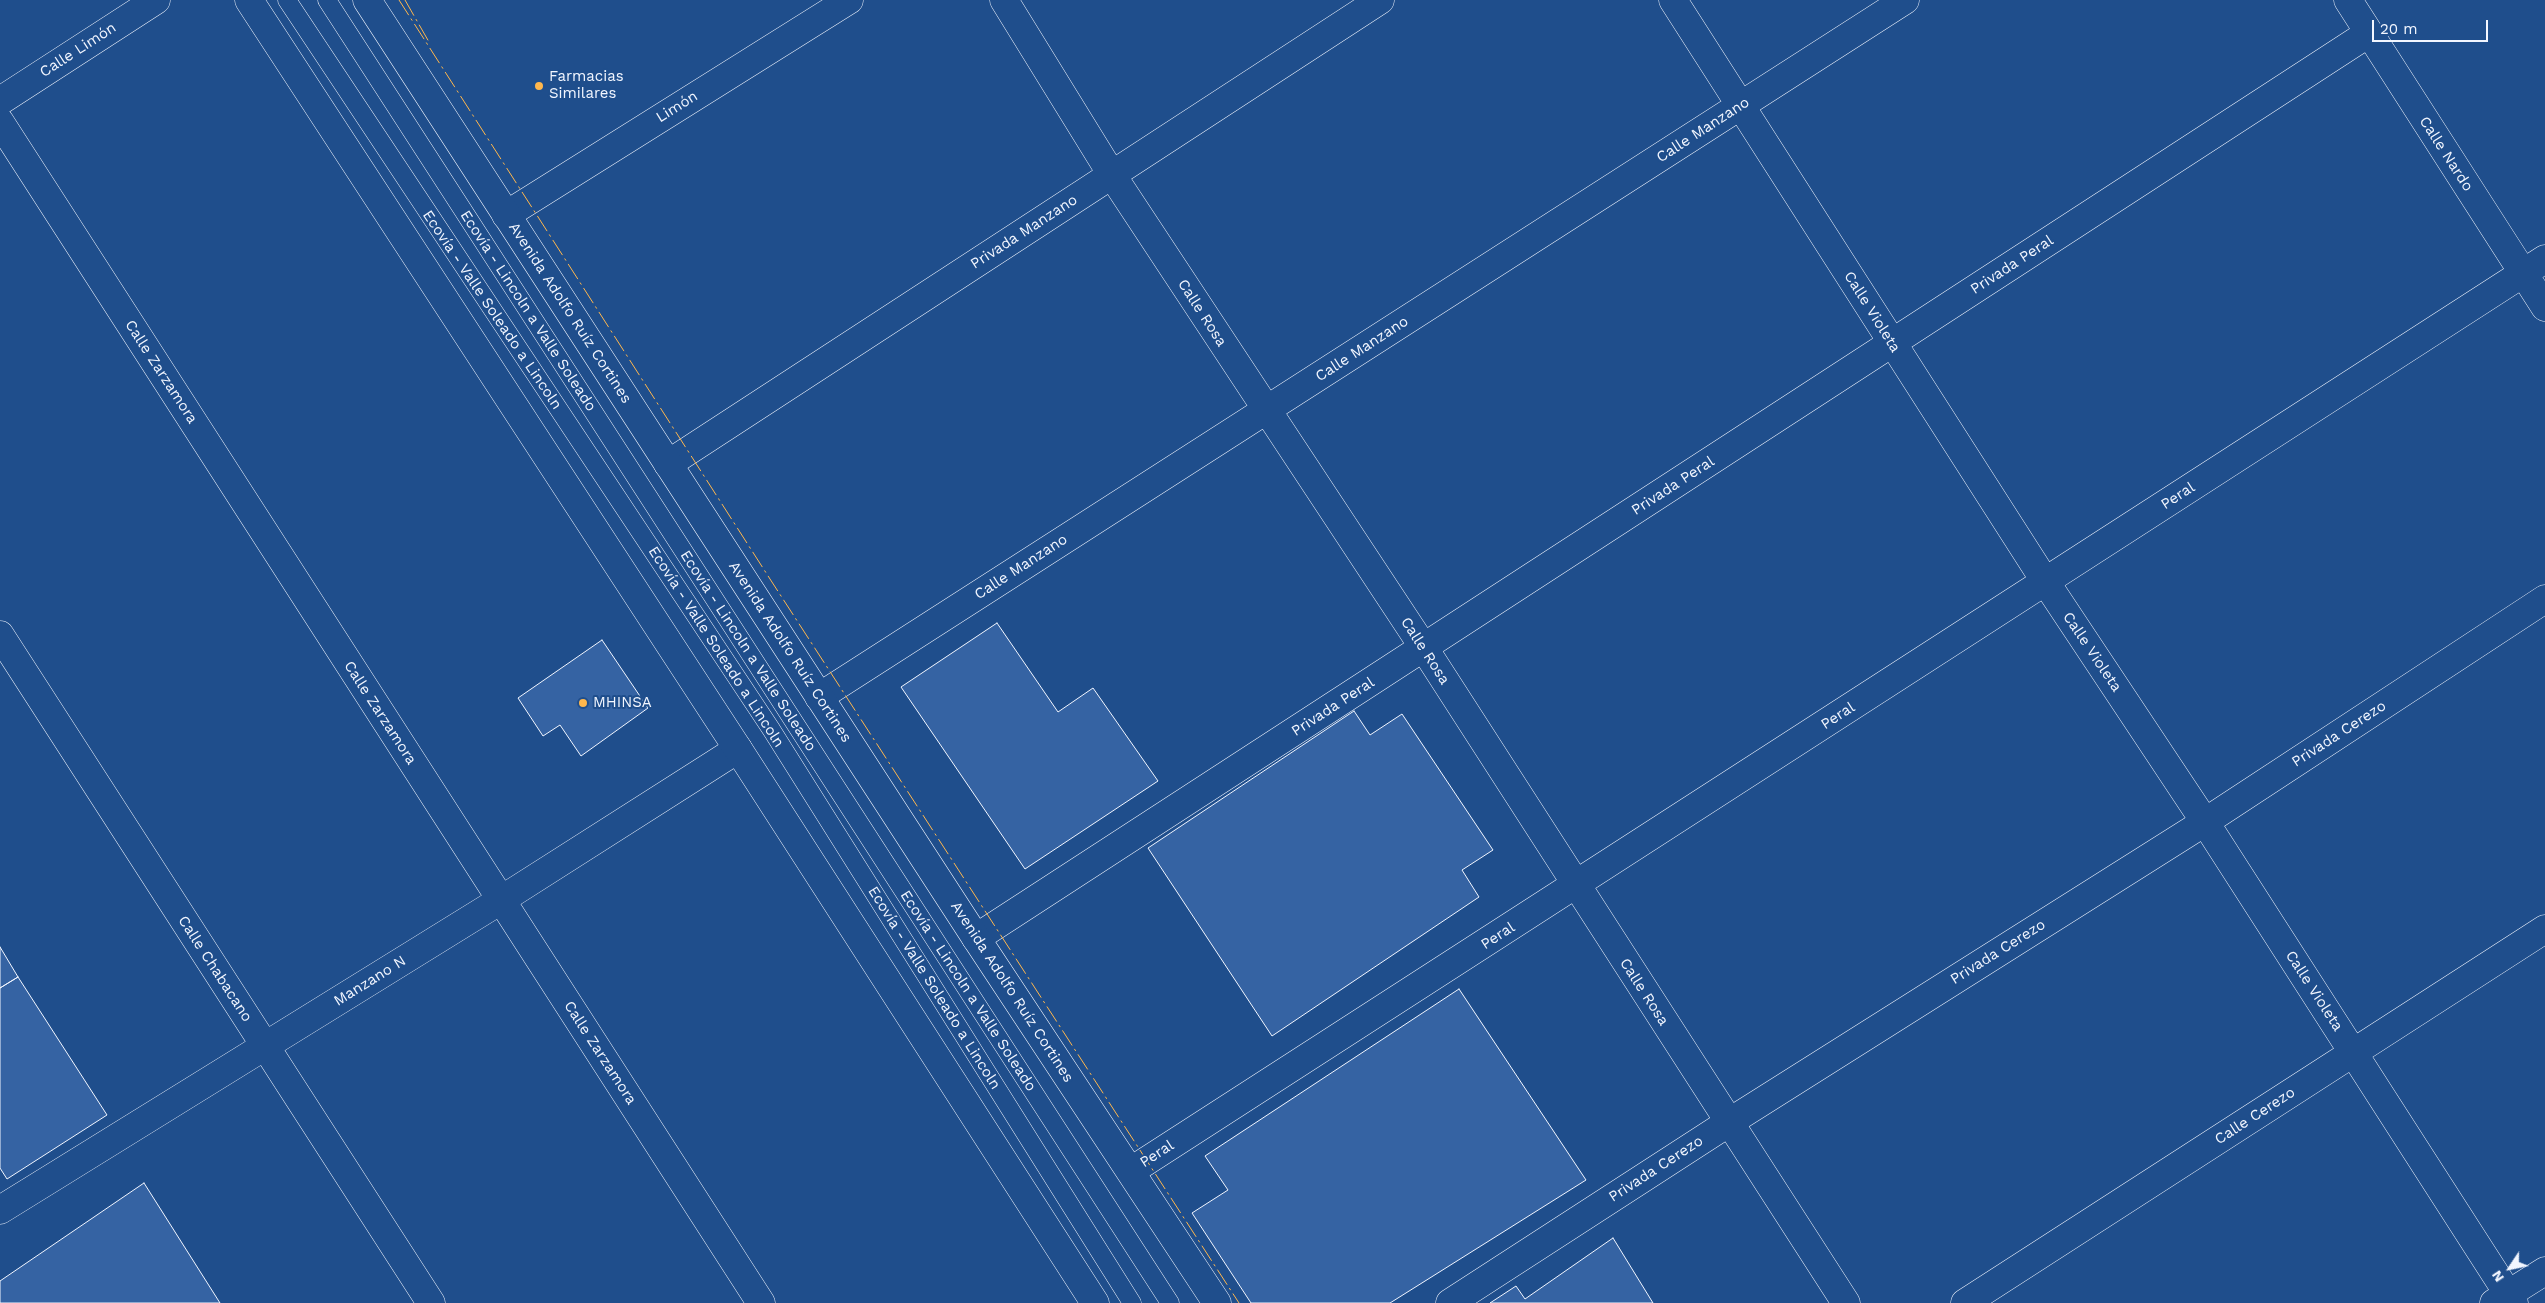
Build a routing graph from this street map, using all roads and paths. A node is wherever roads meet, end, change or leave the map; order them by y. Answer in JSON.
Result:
{"nodes":[{"id":1,"x":156,"y":0,"type":"edge"},
{"id":2,"x":249,"y":0,"type":"edge"},
{"id":3,"x":287,"y":0,"type":"edge"},
{"id":4,"x":327,"y":0,"type":"edge"},
{"id":5,"x":367,"y":0,"type":"edge"},
{"id":6,"x":849,"y":0,"type":"edge"},
{"id":7,"x":1004,"y":0,"type":"edge"},
{"id":8,"x":1380,"y":0,"type":"edge"},
{"id":9,"x":1673,"y":0,"type":"edge"},
{"id":10,"x":1905,"y":0,"type":"edge"},
{"id":11,"x":2348,"y":0,"type":"edge"},
{"id":12,"x":2369,"y":33,"type":"junction"},
{"id":13,"x":0,"y":100,"type":"edge"},
{"id":14,"x":1742,"y":106,"type":"junction"},
{"id":15,"x":0,"y":122,"type":"edge"},
{"id":16,"x":1112,"y":175,"type":"junction"},
{"id":17,"x":506,"y":215,"type":"junction"},
{"id":18,"x":2534,"y":267,"type":"edge"},
{"id":19,"x":2545,"y":307,"type":"edge"},
{"id":20,"x":1892,"y":343,"type":"junction"},
{"id":21,"x":1266,"y":410,"type":"junction"},
{"id":22,"x":668,"y":464,"type":"junction"},
{"id":23,"x":2045,"y":582,"type":"junction"},
{"id":24,"x":2545,"y":599,"type":"edge"},
{"id":25,"x":0,"y":635,"type":"edge"},
{"id":26,"x":1424,"y":648,"type":"junction"},
{"id":27,"x":819,"y":697,"type":"junction"},
{"id":28,"x":738,"y":749,"type":"junction"},
{"id":29,"x":2205,"y":822,"type":"junction"},
{"id":30,"x":1576,"y":886,"type":"junction"},
{"id":31,"x":501,"y":900,"type":"junction"},
{"id":32,"x":2545,"y":930,"type":"edge"},
{"id":33,"x":976,"y":938,"type":"junction"},
{"id":34,"x":265,"y":1046,"type":"junction"},
{"id":35,"x":2354,"y":1052,"type":"junction"},
{"id":36,"x":1728,"y":1123,"type":"junction"},
{"id":37,"x":1131,"y":1171,"type":"junction"},
{"id":38,"x":0,"y":1210,"type":"edge"},
{"id":39,"x":2545,"y":1271,"type":"edge"},
{"id":40,"x":2505,"y":1300,"type":"edge"},
{"id":41,"x":431,"y":1303,"type":"edge"},
{"id":42,"x":761,"y":1303,"type":"edge"},
{"id":43,"x":1095,"y":1303,"type":"edge"},
{"id":44,"x":1132,"y":1303,"type":"edge"},
{"id":45,"x":1170,"y":1303,"type":"edge"},
{"id":46,"x":1217,"y":1303,"type":"edge"},
{"id":47,"x":1450,"y":1303,"type":"edge"},
{"id":48,"x":1846,"y":1303,"type":"edge"},
{"id":49,"x":1965,"y":1303,"type":"edge"}],
"edges":[{"from":1,"to":13,"type":"street","name":"Calle Limón"},
{"from":2,"to":28,"type":"street"},
{"from":3,"to":44,"type":"lane","name":"Ecovía - Valle Soleado a Lincoln"},
{"from":4,"to":45,"type":"lane","name":"Ecovía - Lincoln a Valle Soleado"},
{"from":5,"to":17,"type":"street","name":"Avenida Adolfo Ruíz Cortines"},
{"from":6,"to":17,"type":"street","name":"Limón"},
{"from":7,"to":16,"type":"street","name":"Calle Rosa"},
{"from":8,"to":16,"type":"street","name":"Privada Manzano"},
{"from":9,"to":14,"type":"street","name":"Calle Violeta"},
{"from":10,"to":14,"type":"street","name":"Calle Manzano"},
{"from":11,"to":12,"type":"street","name":"Calle Nardo"},
{"from":12,"to":18,"type":"street","name":"Calle Nardo"},
{"from":12,"to":20,"type":"street","name":"Privada Peral"},
{"from":14,"to":20,"type":"street","name":"Calle Violeta"},
{"from":14,"to":21,"type":"street","name":"Calle Manzano"},
{"from":15,"to":31,"type":"street","name":"Calle Zarzamora"},
{"from":16,"to":21,"type":"street","name":"Calle Rosa"},
{"from":16,"to":22,"type":"street","name":"Privada Manzano"},
{"from":17,"to":22,"type":"street","name":"Avenida Adolfo Ruíz Cortines"},
{"from":18,"to":19,"type":"street","name":"Calle Nardo"},
{"from":18,"to":23,"type":"street","name":"Peral"},
{"from":20,"to":23,"type":"street","name":"Calle Violeta"},
{"from":20,"to":26,"type":"street","name":"Privada Peral"},
{"from":21,"to":26,"type":"street","name":"Calle Rosa"},
{"from":21,"to":27,"type":"street","name":"Calle Manzano"},
{"from":22,"to":27,"type":"street","name":"Avenida Adolfo Ruíz Cortines"},
{"from":23,"to":29,"type":"street","name":"Calle Violeta"},
{"from":23,"to":30,"type":"street","name":"Peral"},
{"from":24,"to":29,"type":"street","name":"Privada Cerezo"},
{"from":25,"to":34,"type":"street","name":"Calle Chabacano"},
{"from":26,"to":30,"type":"street","name":"Calle Rosa"},
{"from":26,"to":33,"type":"street","name":"Privada Peral"},
{"from":27,"to":33,"type":"street","name":"Avenida Adolfo Ruíz Cortines"},
{"from":28,"to":31,"type":"street","name":"Manzano N"},
{"from":28,"to":43,"type":"street"},
{"from":29,"to":35,"type":"street","name":"Calle Violeta"},
{"from":29,"to":36,"type":"street","name":"Privada Cerezo"},
{"from":30,"to":36,"type":"street","name":"Calle Rosa"},
{"from":30,"to":37,"type":"street","name":"Peral"},
{"from":31,"to":34,"type":"street","name":"Manzano N"},
{"from":31,"to":42,"type":"street","name":"Calle Zarzamora"},
{"from":32,"to":35,"type":"street","name":"Calle Cerezo"},
{"from":33,"to":37,"type":"street","name":"Avenida Adolfo Ruíz Cortines"},
{"from":34,"to":38,"type":"street","name":"Manzano N"},
{"from":34,"to":41,"type":"street","name":"Calle Chabacano"},
{"from":35,"to":40,"type":"street","name":"Calle Violeta"},
{"from":35,"to":49,"type":"street","name":"Calle Cerezo"},
{"from":36,"to":47,"type":"street","name":"Privada Cerezo"},
{"from":36,"to":48,"type":"street","name":"Calle Rosa"},
{"from":37,"to":46,"type":"street","name":"Avenida Adolfo Ruíz Cortines"},
{"from":39,"to":40,"type":"street"}]}
